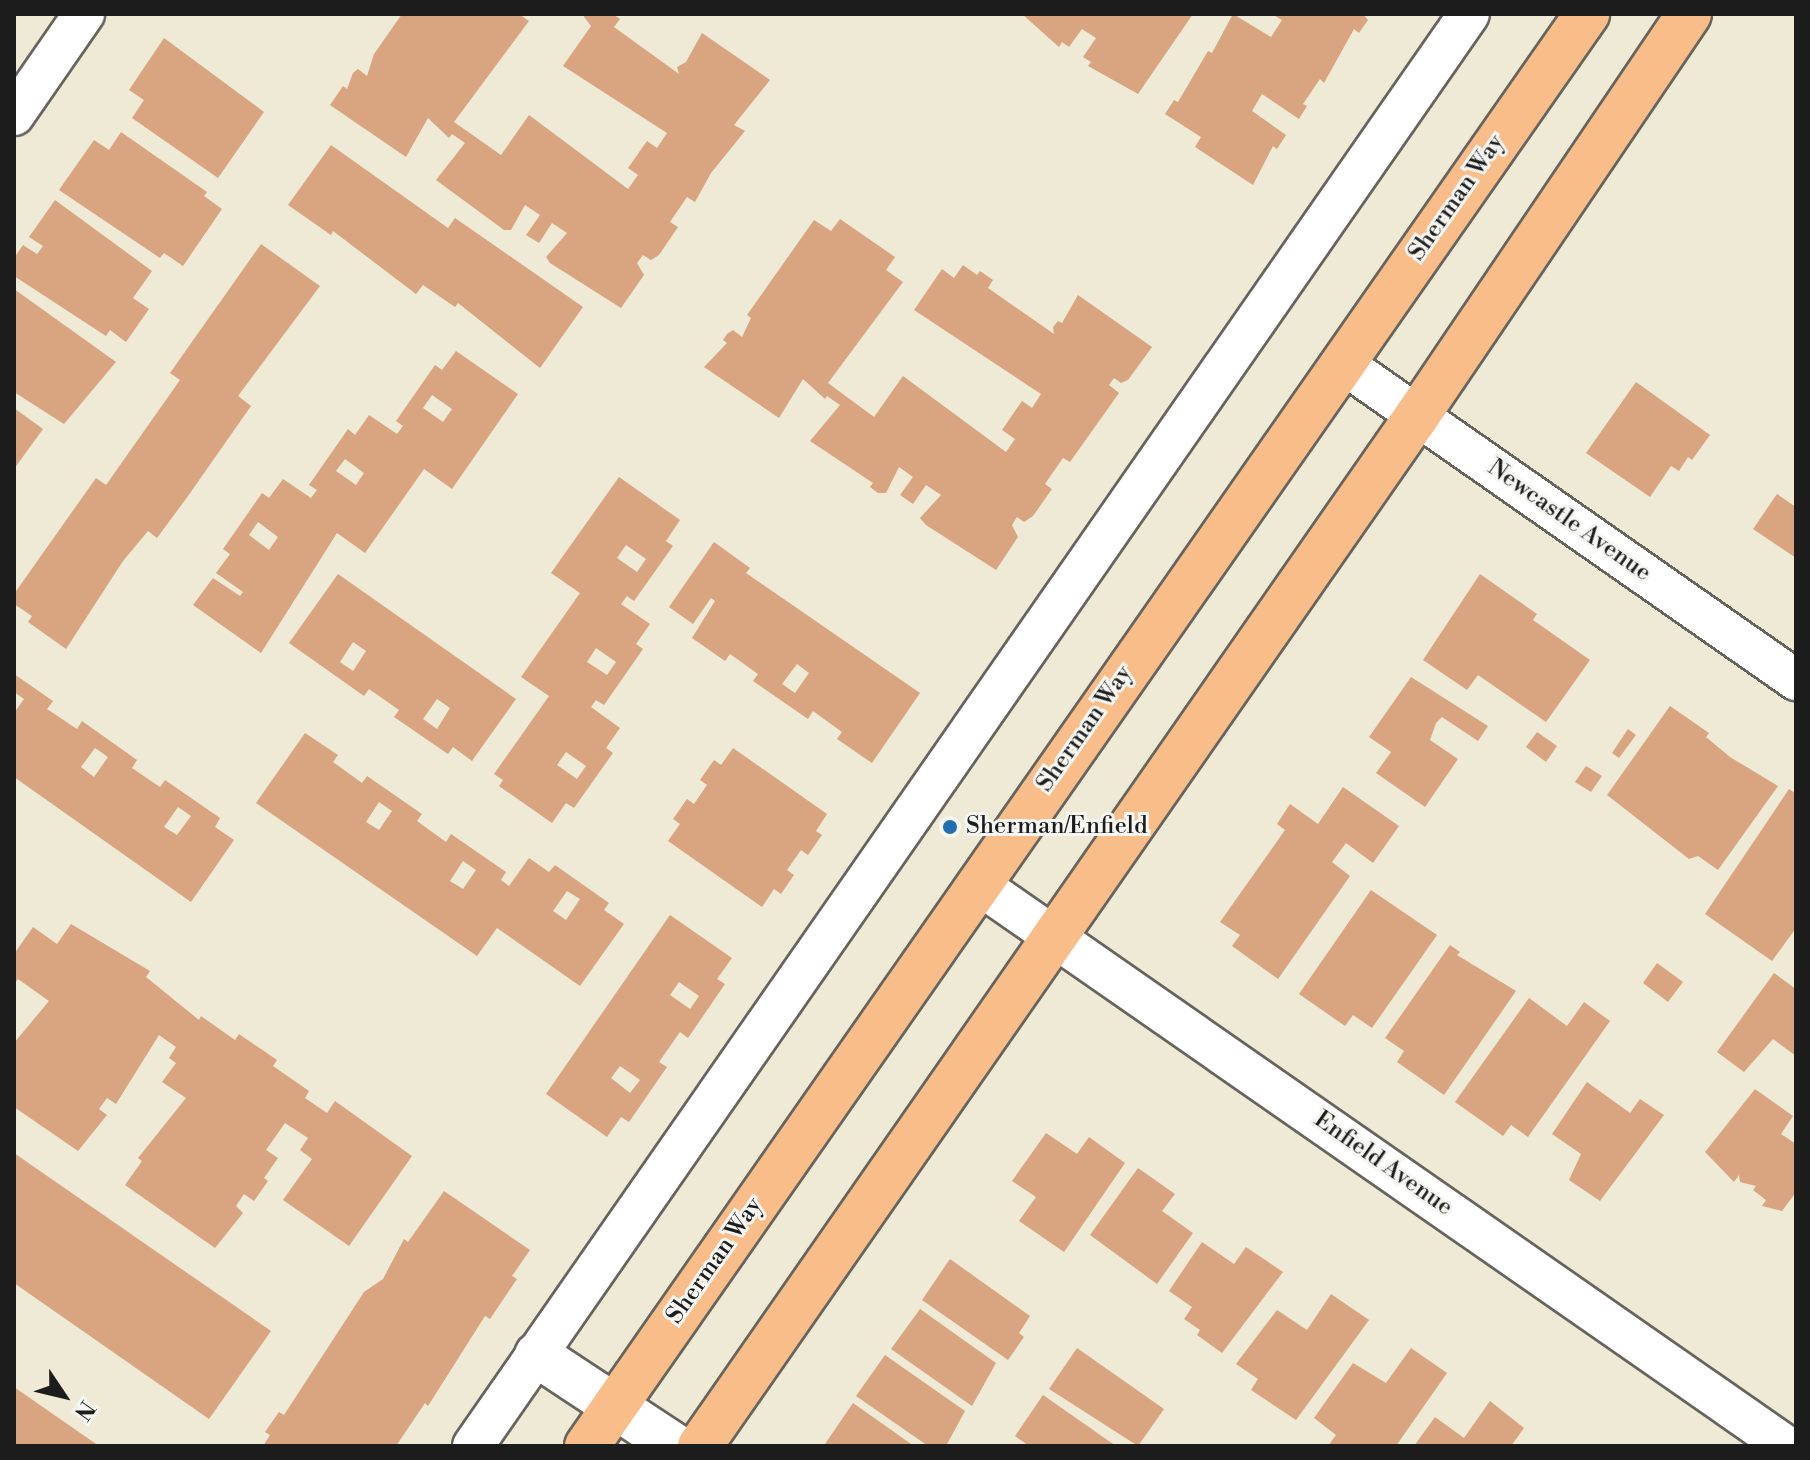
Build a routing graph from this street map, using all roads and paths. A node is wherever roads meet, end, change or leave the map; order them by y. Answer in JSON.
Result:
{"nodes":[{"id":1,"x":1469,"y":14,"type":"edge"},
{"id":2,"x":1587,"y":14,"type":"edge"},
{"id":3,"x":1689,"y":14,"type":"edge"},
{"id":4,"x":73,"y":18,"type":"edge"},
{"id":5,"x":14,"y":115,"type":"edge"},
{"id":6,"x":1342,"y":363,"type":"junction"},
{"id":7,"x":1417,"y":416,"type":"junction"},
{"id":8,"x":1796,"y":680,"type":"edge"},
{"id":9,"x":978,"y":884,"type":"junction"},
{"id":10,"x":1054,"y":935,"type":"junction"},
{"id":11,"x":537,"y":1355,"type":"junction"},
{"id":12,"x":615,"y":1406,"type":"junction"},
{"id":13,"x":473,"y":1446,"type":"edge"},
{"id":14,"x":587,"y":1446,"type":"edge"},
{"id":15,"x":675,"y":1446,"type":"edge"},
{"id":16,"x":700,"y":1446,"type":"edge"},
{"id":17,"x":1786,"y":1446,"type":"edge"}],
"edges":[{"from":1,"to":11,"type":"street"},
{"from":2,"to":6,"type":"main road","name":"Sherman Way"},
{"from":3,"to":7,"type":"main road"},
{"from":4,"to":5,"type":"street"},
{"from":6,"to":7,"type":"street","name":"Newcastle Avenue"},
{"from":6,"to":9,"type":"main road","name":"Sherman Way"},
{"from":7,"to":8,"type":"street","name":"Newcastle Avenue"},
{"from":7,"to":10,"type":"main road"},
{"from":9,"to":10,"type":"street","name":"Enfield Avenue"},
{"from":9,"to":12,"type":"main road","name":"Sherman Way"},
{"from":10,"to":16,"type":"main road"},
{"from":10,"to":17,"type":"street","name":"Enfield Avenue"},
{"from":11,"to":12,"type":"street"},
{"from":11,"to":13,"type":"street"},
{"from":12,"to":14,"type":"main road","name":"Sherman Way"},
{"from":12,"to":15,"type":"street"}]}
